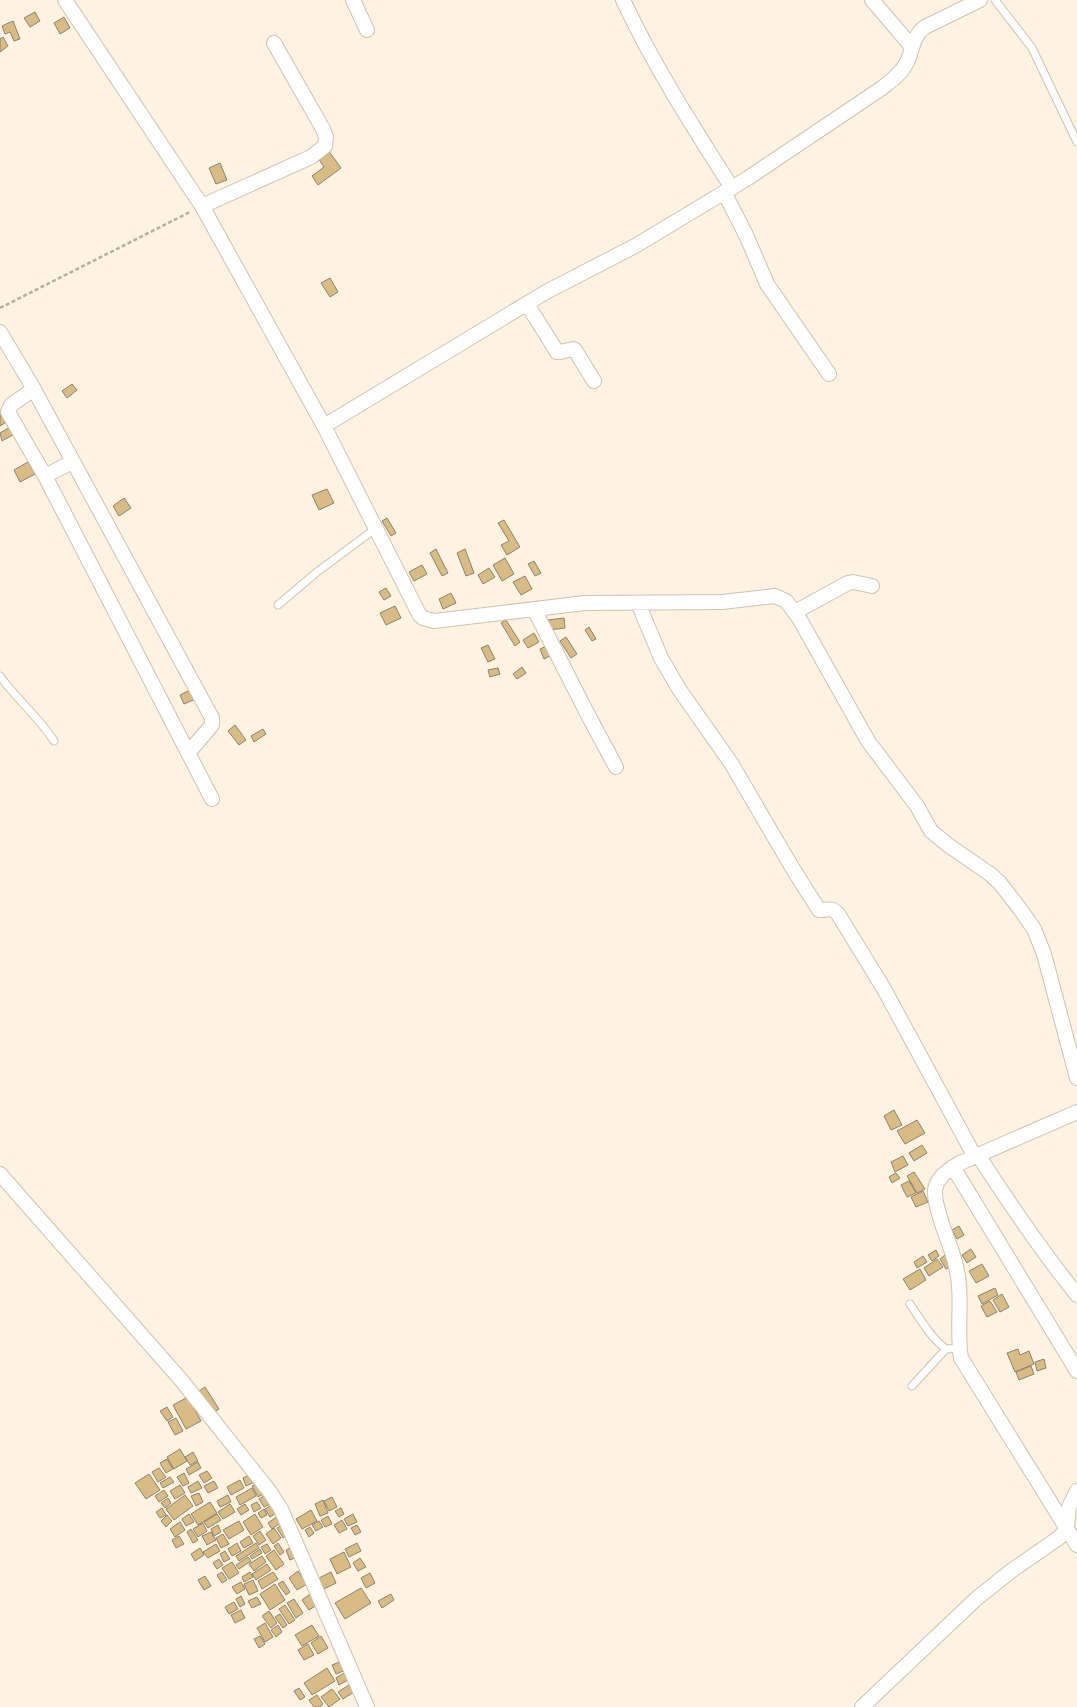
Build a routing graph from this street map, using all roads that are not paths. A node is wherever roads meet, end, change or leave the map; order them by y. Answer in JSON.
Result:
{"nodes":[{"id":1,"x":65,"y":0,"type":"edge"},
{"id":2,"x":354,"y":0,"type":"edge"},
{"id":3,"x":623,"y":0,"type":"edge"},
{"id":4,"x":872,"y":0,"type":"edge"},
{"id":5,"x":980,"y":0,"type":"edge"},
{"id":6,"x":995,"y":0,"type":"edge"},
{"id":7,"x":368,"y":30,"type":"dead end"},
{"id":8,"x":274,"y":43,"type":"dead end"},
{"id":9,"x":912,"y":47,"type":"junction"},
{"id":10,"x":1077,"y":142,"type":"edge"},
{"id":11,"x":728,"y":190,"type":"junction"},
{"id":12,"x":202,"y":206,"type":"junction"},
{"id":13,"x":528,"y":304,"type":"junction"},
{"id":14,"x":0,"y":332,"type":"edge"},
{"id":15,"x":829,"y":374,"type":"dead end"},
{"id":16,"x":594,"y":381,"type":"dead end"},
{"id":17,"x":34,"y":389,"type":"junction"},
{"id":18,"x":324,"y":426,"type":"junction"},
{"id":19,"x":72,"y":462,"type":"junction"},
{"id":20,"x":45,"y":476,"type":"junction"},
{"id":21,"x":375,"y":529,"type":"junction"},
{"id":22,"x":872,"y":586,"type":"dead end"},
{"id":23,"x":638,"y":603,"type":"junction"},
{"id":24,"x":278,"y":605,"type":"dead end"},
{"id":25,"x":534,"y":609,"type":"junction"},
{"id":26,"x":795,"y":612,"type":"junction"},
{"id":27,"x":0,"y":676,"type":"edge"},
{"id":28,"x":54,"y":742,"type":"dead end"},
{"id":29,"x":189,"y":752,"type":"junction"},
{"id":30,"x":616,"y":766,"type":"dead end"},
{"id":31,"x":212,"y":799,"type":"dead end"},
{"id":32,"x":1077,"y":1078,"type":"edge"},
{"id":33,"x":1077,"y":1112,"type":"edge"},
{"id":34,"x":976,"y":1156,"type":"junction"},
{"id":35,"x":953,"y":1167,"type":"junction"},
{"id":36,"x":0,"y":1174,"type":"edge"},
{"id":37,"x":1077,"y":1295,"type":"edge"},
{"id":38,"x":910,"y":1304,"type":"dead end"},
{"id":39,"x":952,"y":1348,"type":"junction"},
{"id":40,"x":1077,"y":1371,"type":"edge"},
{"id":41,"x":912,"y":1386,"type":"dead end"},
{"id":42,"x":1077,"y":1491,"type":"edge"},
{"id":43,"x":1067,"y":1528,"type":"junction"},
{"id":44,"x":1077,"y":1545,"type":"edge"},
{"id":45,"x":367,"y":1707,"type":"edge"},
{"id":46,"x":862,"y":1707,"type":"edge"}],
"edges":[{"from":1,"to":12,"type":"street"},
{"from":2,"to":7,"type":"street"},
{"from":3,"to":11,"type":"street"},
{"from":4,"to":9,"type":"street"},
{"from":5,"to":9,"type":"street"},
{"from":6,"to":10,"type":"lane"},
{"from":8,"to":12,"type":"street"},
{"from":9,"to":11,"type":"street"},
{"from":11,"to":13,"type":"street"},
{"from":11,"to":15,"type":"street"},
{"from":12,"to":18,"type":"street"},
{"from":13,"to":16,"type":"street"},
{"from":13,"to":18,"type":"street"},
{"from":14,"to":17,"type":"street"},
{"from":17,"to":19,"type":"street"},
{"from":17,"to":20,"type":"street"},
{"from":18,"to":21,"type":"street"},
{"from":19,"to":20,"type":"street"},
{"from":19,"to":29,"type":"street"},
{"from":20,"to":29,"type":"street"},
{"from":21,"to":24,"type":"lane"},
{"from":21,"to":25,"type":"street"},
{"from":22,"to":26,"type":"street"},
{"from":23,"to":25,"type":"street"},
{"from":23,"to":26,"type":"street"},
{"from":23,"to":34,"type":"street"},
{"from":25,"to":30,"type":"street"},
{"from":26,"to":32,"type":"street"},
{"from":27,"to":28,"type":"lane"},
{"from":29,"to":31,"type":"street"},
{"from":33,"to":34,"type":"street"},
{"from":34,"to":35,"type":"street"},
{"from":34,"to":37,"type":"street"},
{"from":35,"to":39,"type":"street"},
{"from":35,"to":40,"type":"street"},
{"from":36,"to":45,"type":"street"},
{"from":38,"to":39,"type":"lane"},
{"from":39,"to":41,"type":"lane"},
{"from":39,"to":43,"type":"street"},
{"from":42,"to":43,"type":"street"},
{"from":43,"to":44,"type":"street"},
{"from":43,"to":46,"type":"street"}]}
